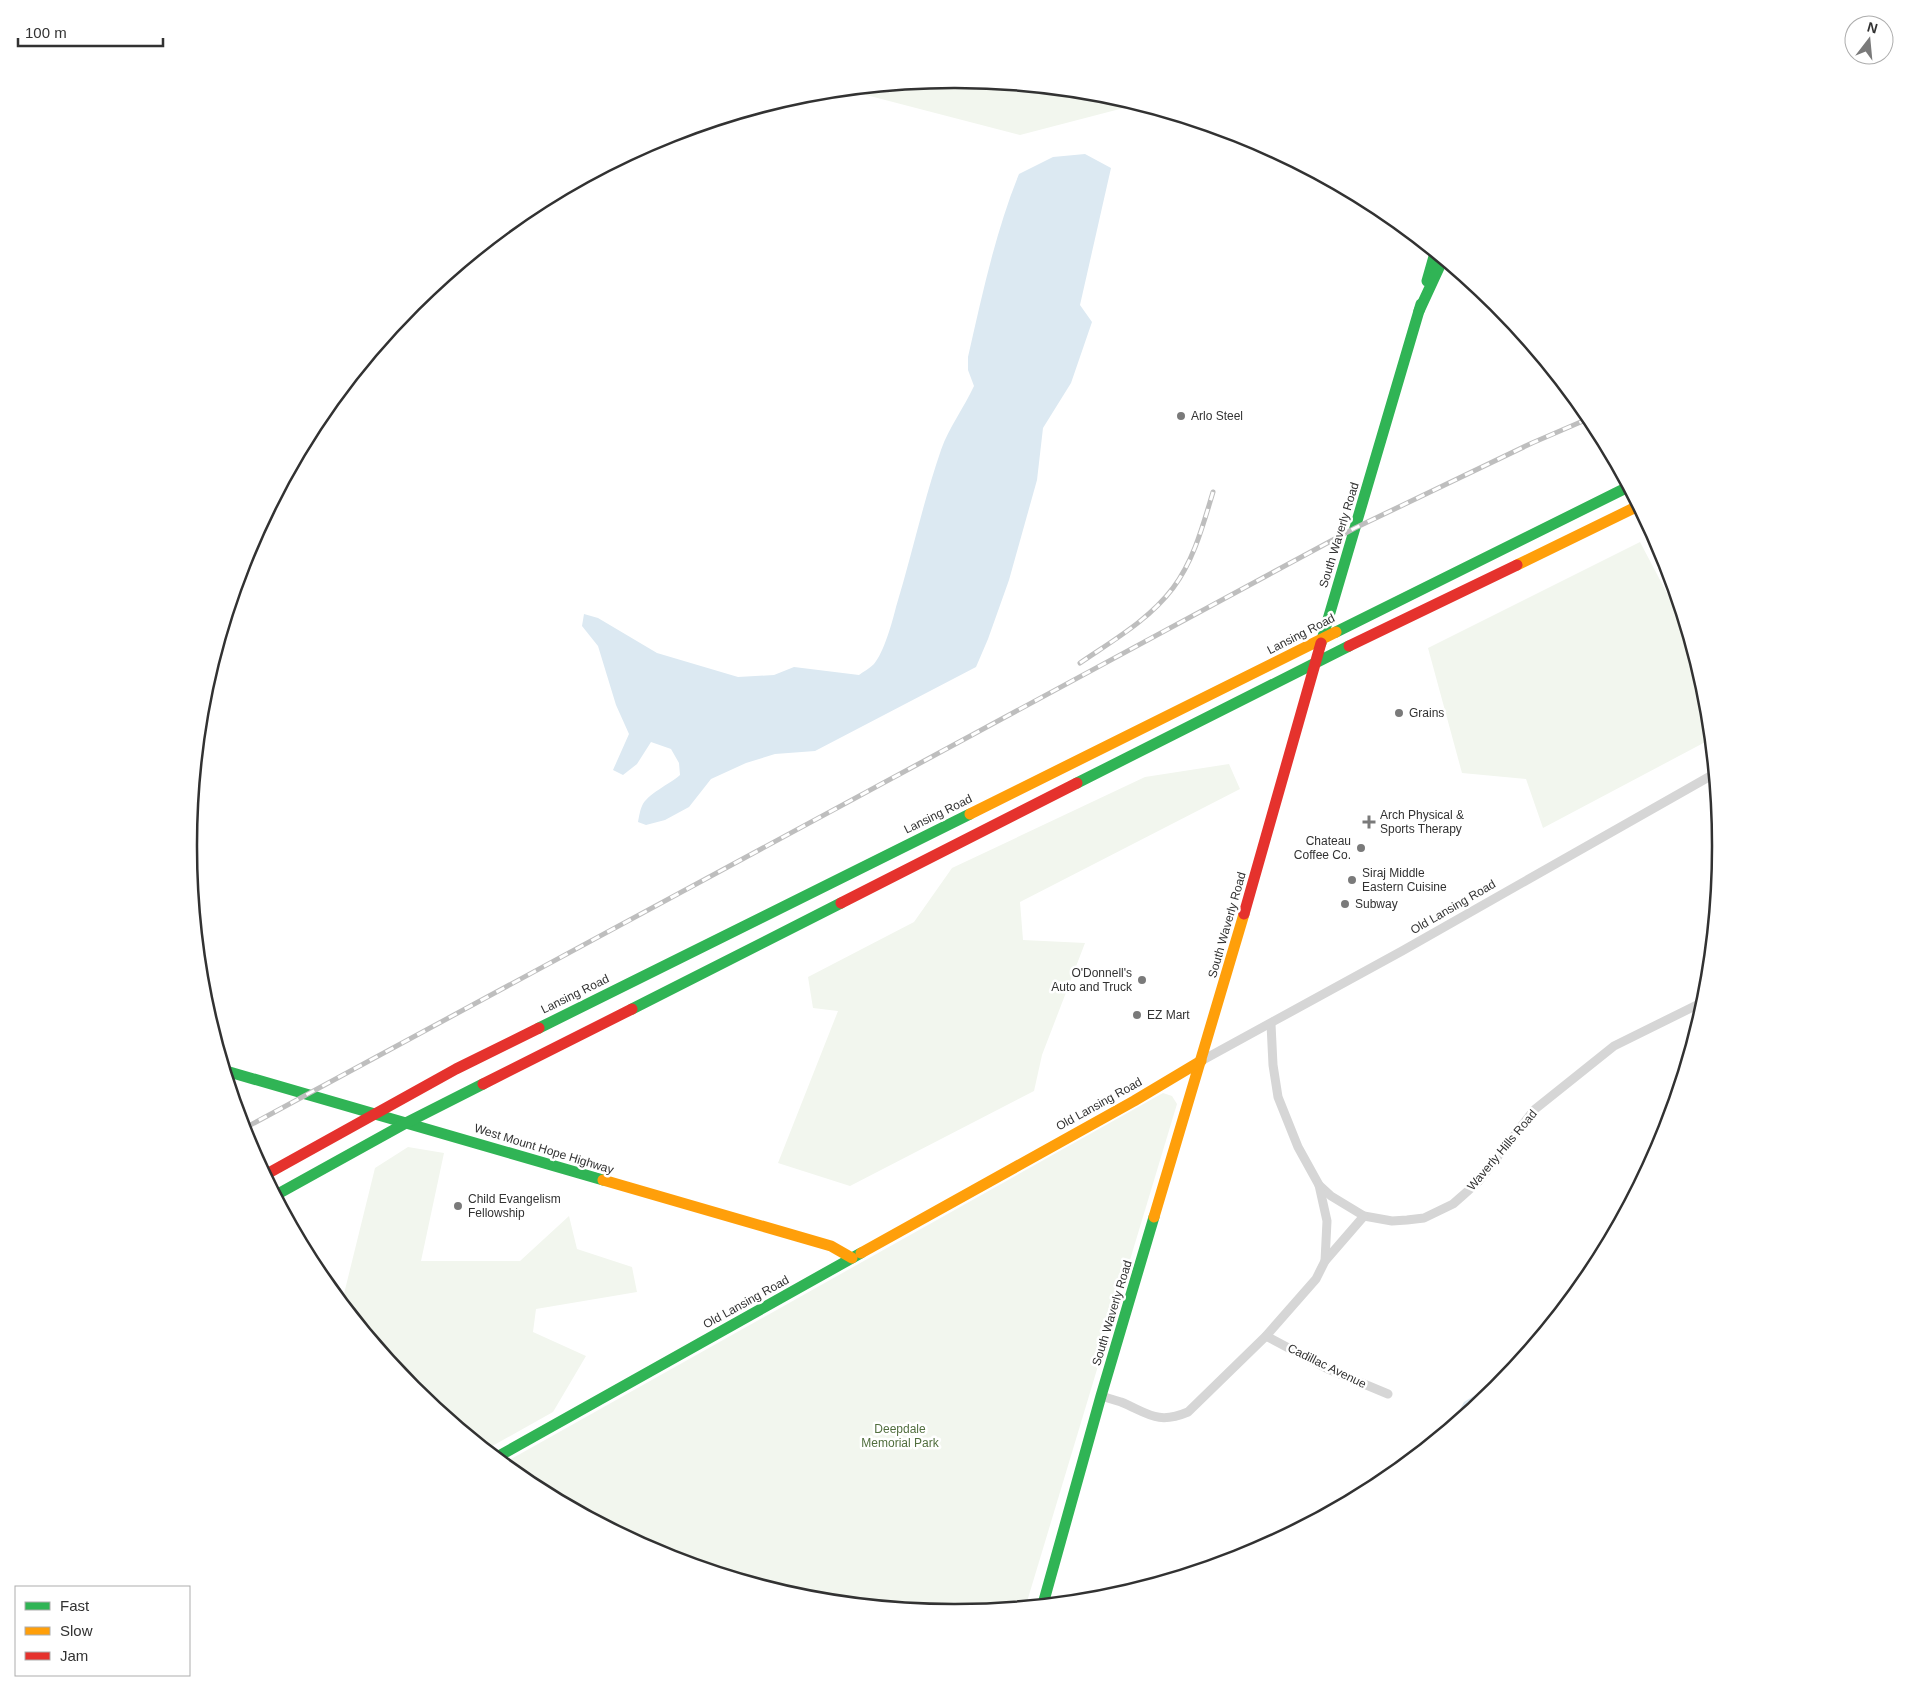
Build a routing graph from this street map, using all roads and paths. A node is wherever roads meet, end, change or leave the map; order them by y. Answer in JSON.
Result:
{"nodes":[{"id":1,"x":1433,"y":259,"type":"edge"},
{"id":2,"x":1440,"y":265,"type":"edge"},
{"id":3,"x":1419,"y":310,"type":"junction"},
{"id":4,"x":1623,"y":489,"type":"edge"},
{"id":5,"x":1633,"y":508,"type":"edge"},
{"id":6,"x":1322,"y":639,"type":"junction"},
{"id":7,"x":1315,"y":663,"type":"junction"},
{"id":8,"x":1709,"y":777,"type":"edge"},
{"id":9,"x":1695,"y":1005,"type":"edge"},
{"id":10,"x":1271,"y":1024,"type":"junction"},
{"id":11,"x":1201,"y":1061,"type":"junction"},
{"id":12,"x":232,"y":1073,"type":"edge"},
{"id":13,"x":374,"y":1114,"type":"junction"},
{"id":14,"x":406,"y":1123,"type":"junction"},
{"id":15,"x":271,"y":1172,"type":"edge"},
{"id":16,"x":1319,"y":1185,"type":"junction"},
{"id":17,"x":281,"y":1192,"type":"edge"},
{"id":18,"x":1364,"y":1216,"type":"junction"},
{"id":19,"x":852,"y":1258,"type":"junction"},
{"id":20,"x":1325,"y":1261,"type":"junction"},
{"id":21,"x":1266,"y":1336,"type":"junction"},
{"id":22,"x":1388,"y":1394,"type":"dead end"},
{"id":23,"x":1101,"y":1396,"type":"junction"},
{"id":24,"x":503,"y":1454,"type":"edge"},
{"id":25,"x":1045,"y":1598,"type":"edge"}],
"edges":[{"from":1,"to":3,"type":"main road","name":"South Waverly Road"},
{"from":2,"to":3,"type":"main road"},
{"from":3,"to":6,"type":"main road","name":"South Waverly Road"},
{"from":4,"to":6,"type":"main road","name":"Lansing Road"},
{"from":5,"to":7,"type":"main road"},
{"from":6,"to":7,"type":"main road","name":"South Waverly Road"},
{"from":6,"to":13,"type":"main road","name":"Lansing Road"},
{"from":7,"to":11,"type":"main road","name":"South Waverly Road"},
{"from":7,"to":14,"type":"main road"},
{"from":8,"to":10,"type":"street","name":"Old Lansing Road"},
{"from":9,"to":18,"type":"street","name":"Waverly Hills Road"},
{"from":10,"to":11,"type":"street","name":"Old Lansing Road"},
{"from":10,"to":16,"type":"street"},
{"from":11,"to":19,"type":"main road","name":"Old Lansing Road"},
{"from":11,"to":23,"type":"main road","name":"South Waverly Road"},
{"from":12,"to":13,"type":"main road","name":"West Mount Hope Highway"},
{"from":13,"to":14,"type":"main road","name":"West Mount Hope Highway"},
{"from":13,"to":15,"type":"main road","name":"Lansing Road"},
{"from":14,"to":17,"type":"main road"},
{"from":14,"to":19,"type":"main road","name":"West Mount Hope Highway"},
{"from":16,"to":18,"type":"street"},
{"from":16,"to":20,"type":"street"},
{"from":18,"to":20,"type":"street"},
{"from":19,"to":24,"type":"main road","name":"Old Lansing Road"},
{"from":20,"to":21,"type":"street"},
{"from":21,"to":22,"type":"street","name":"Cadillac Avenue"},
{"from":21,"to":23,"type":"street"},
{"from":23,"to":25,"type":"main road","name":"South Waverly Road"}]}
